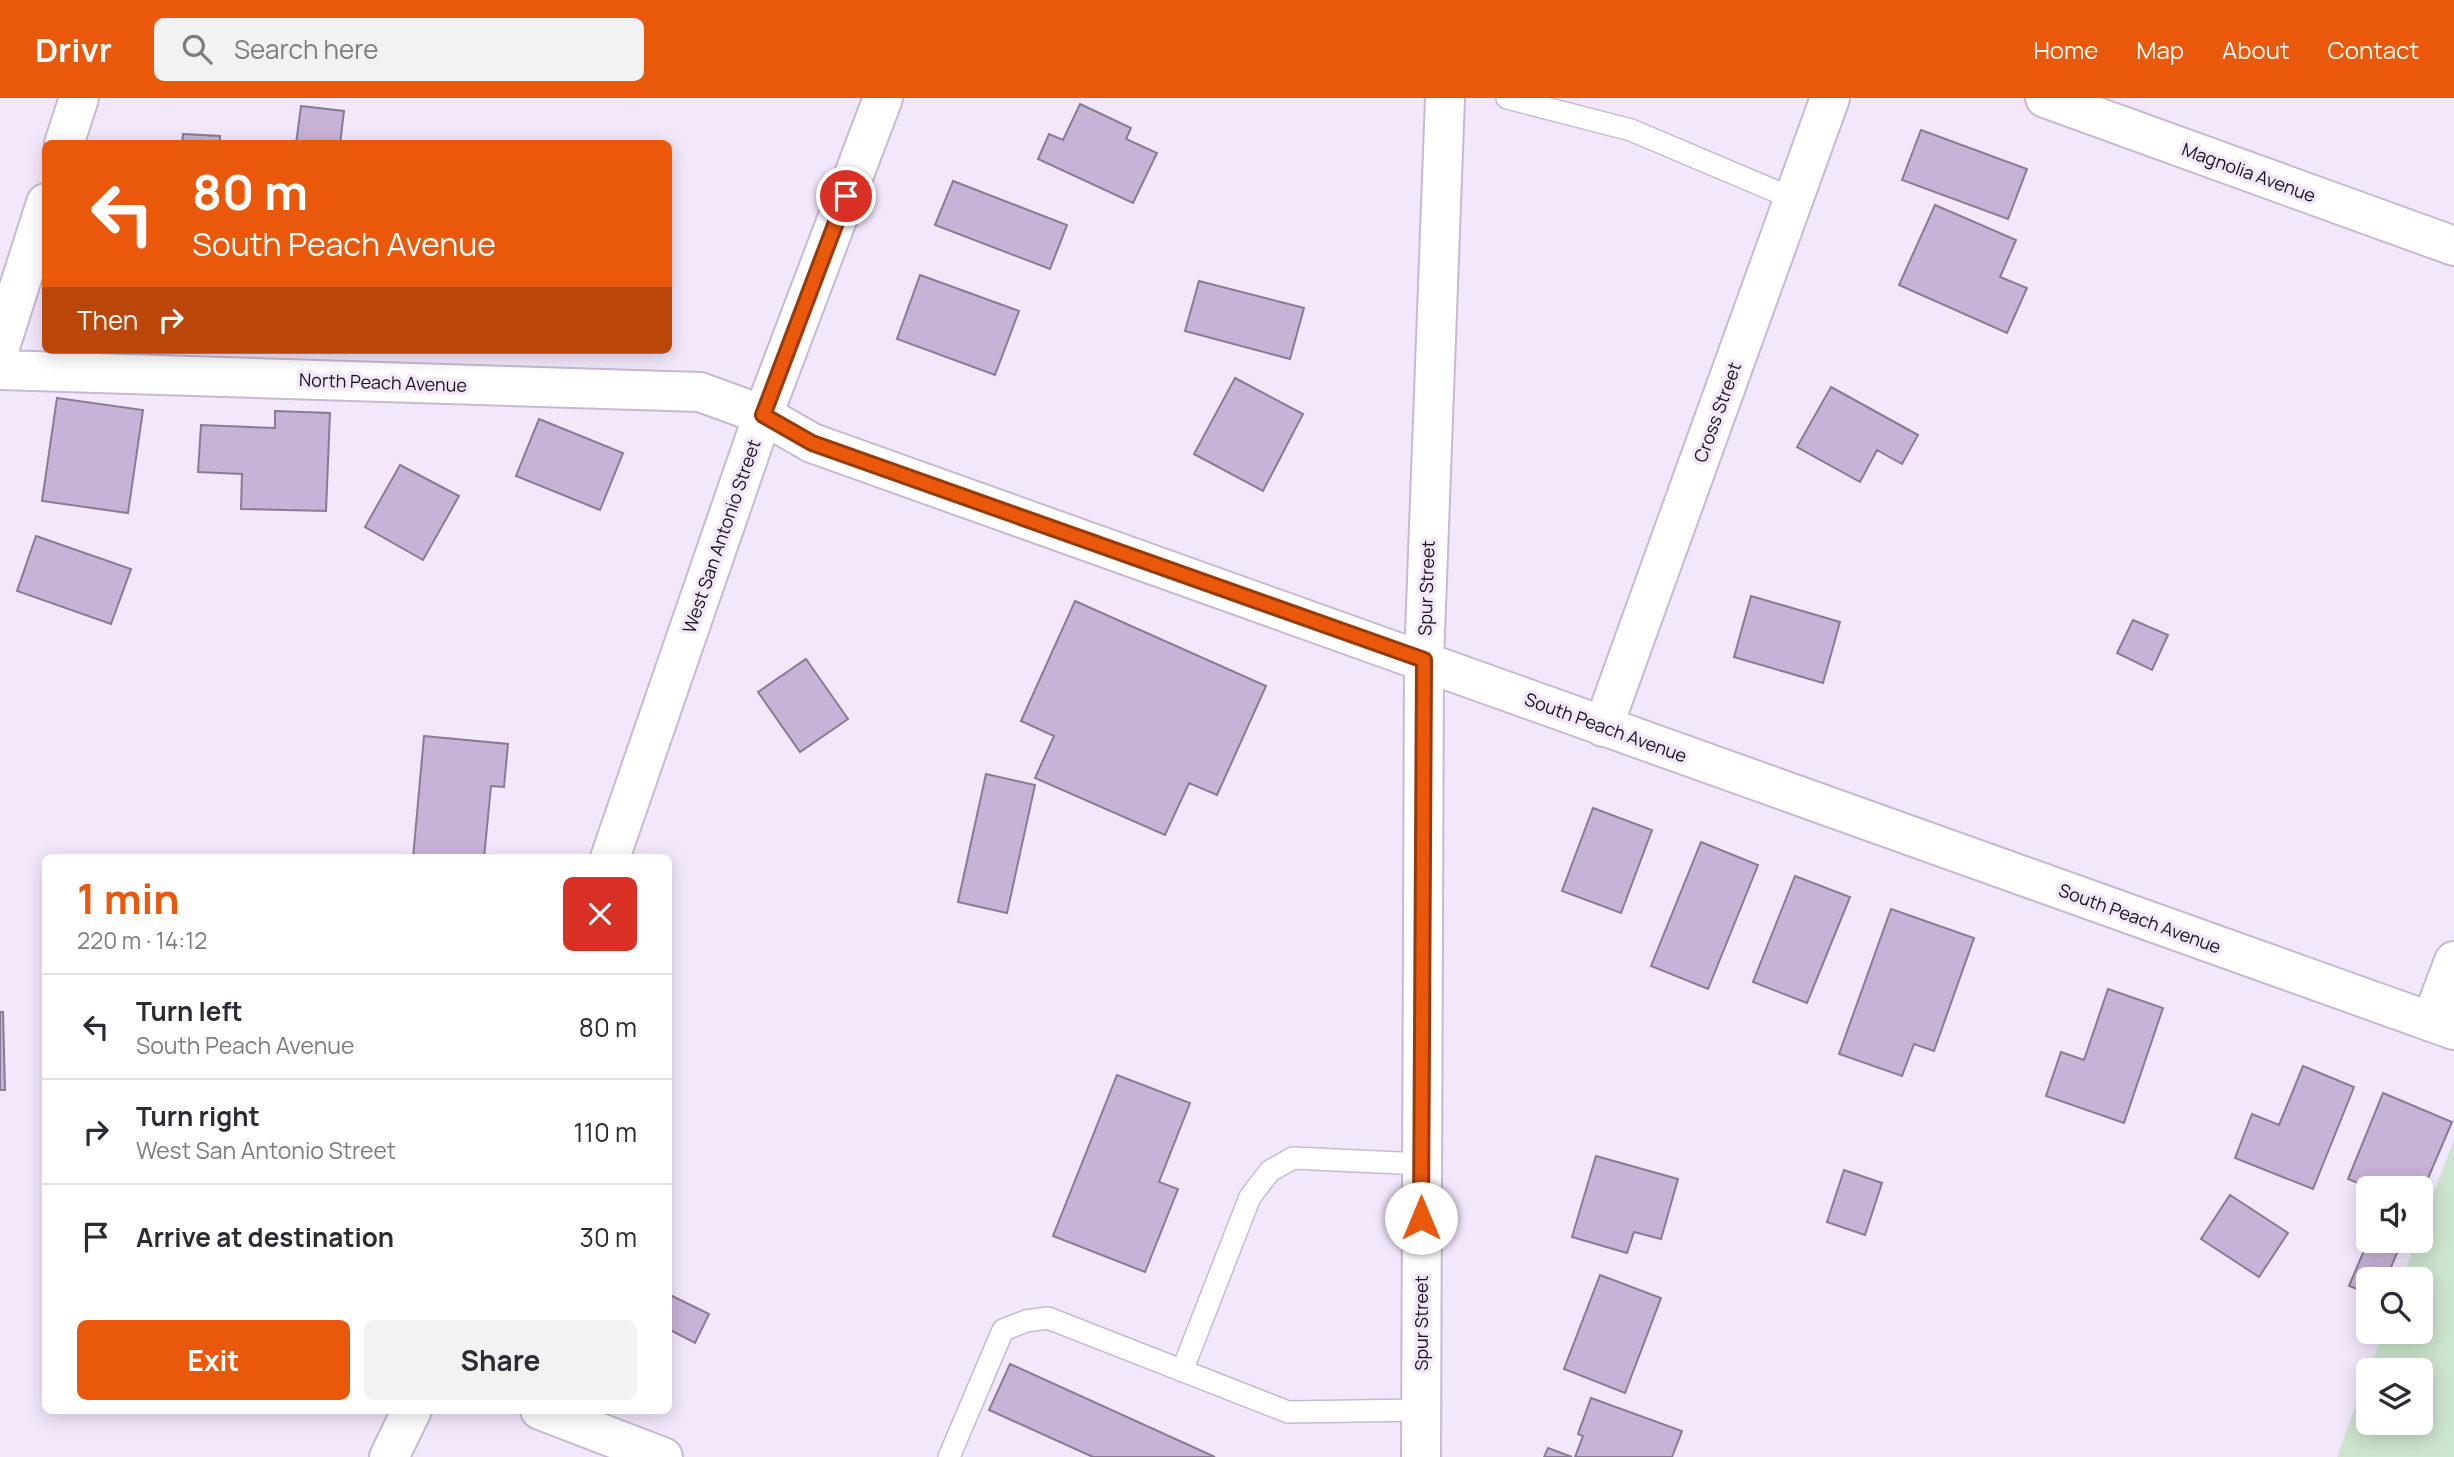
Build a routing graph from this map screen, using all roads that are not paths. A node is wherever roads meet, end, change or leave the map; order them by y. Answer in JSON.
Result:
{"nodes":[{"id":1,"x":79,"y":98,"type":"edge"},
{"id":2,"x":883,"y":98,"type":"edge"},
{"id":3,"x":1445,"y":98,"type":"edge"},
{"id":4,"x":1507,"y":98,"type":"edge"},
{"id":5,"x":1830,"y":98,"type":"edge"},
{"id":6,"x":2045,"y":98,"type":"edge"},
{"id":7,"x":65,"y":140,"type":"edge"},
{"id":8,"x":1794,"y":198,"type":"junction"},
{"id":9,"x":42,"y":216,"type":"edge"},
{"id":10,"x":2454,"y":246,"type":"edge"},
{"id":11,"x":0,"y":347,"type":"edge"},
{"id":12,"x":0,"y":370,"type":"edge"},
{"id":13,"x":763,"y":415,"type":"junction"},
{"id":14,"x":1424,"y":660,"type":"junction"},
{"id":15,"x":1603,"y":727,"type":"junction"},
{"id":16,"x":611,"y":854,"type":"edge"},
{"id":17,"x":2454,"y":961,"type":"edge"},
{"id":18,"x":2442,"y":1026,"type":"edge"},
{"id":19,"x":1421,"y":1164,"type":"junction"},
{"id":20,"x":1182,"y":1371,"type":"junction"},
{"id":21,"x":1421,"y":1410,"type":"junction"},
{"id":22,"x":410,"y":1414,"type":"edge"},
{"id":23,"x":550,"y":1414,"type":"edge"},
{"id":24,"x":389,"y":1457,"type":"edge"},
{"id":25,"x":663,"y":1457,"type":"edge"},
{"id":26,"x":949,"y":1457,"type":"edge"},
{"id":27,"x":1421,"y":1457,"type":"edge"}],
"edges":[{"from":1,"to":7,"type":"street"},
{"from":2,"to":13,"type":"street","name":"West San Antonio Street"},
{"from":3,"to":14,"type":"street","name":"Spur Street"},
{"from":4,"to":8,"type":"lane"},
{"from":5,"to":8,"type":"street","name":"Cross Street"},
{"from":6,"to":10,"type":"street","name":"Magnolia Avenue"},
{"from":8,"to":15,"type":"street","name":"Cross Street"},
{"from":9,"to":11,"type":"street"},
{"from":12,"to":13,"type":"street","name":"North Peach Avenue"},
{"from":13,"to":14,"type":"street","name":"South Peach Avenue"},
{"from":13,"to":16,"type":"street","name":"West San Antonio Street"},
{"from":14,"to":15,"type":"street","name":"South Peach Avenue"},
{"from":14,"to":19,"type":"street","name":"Spur Street"},
{"from":15,"to":18,"type":"street","name":"South Peach Avenue"},
{"from":17,"to":18,"type":"street"},
{"from":19,"to":20,"type":"lane"},
{"from":19,"to":21,"type":"street","name":"Spur Street"},
{"from":20,"to":21,"type":"lane"},
{"from":20,"to":26,"type":"lane"},
{"from":21,"to":27,"type":"street","name":"Spur Street"},
{"from":22,"to":24,"type":"street"},
{"from":23,"to":25,"type":"street"}]}
